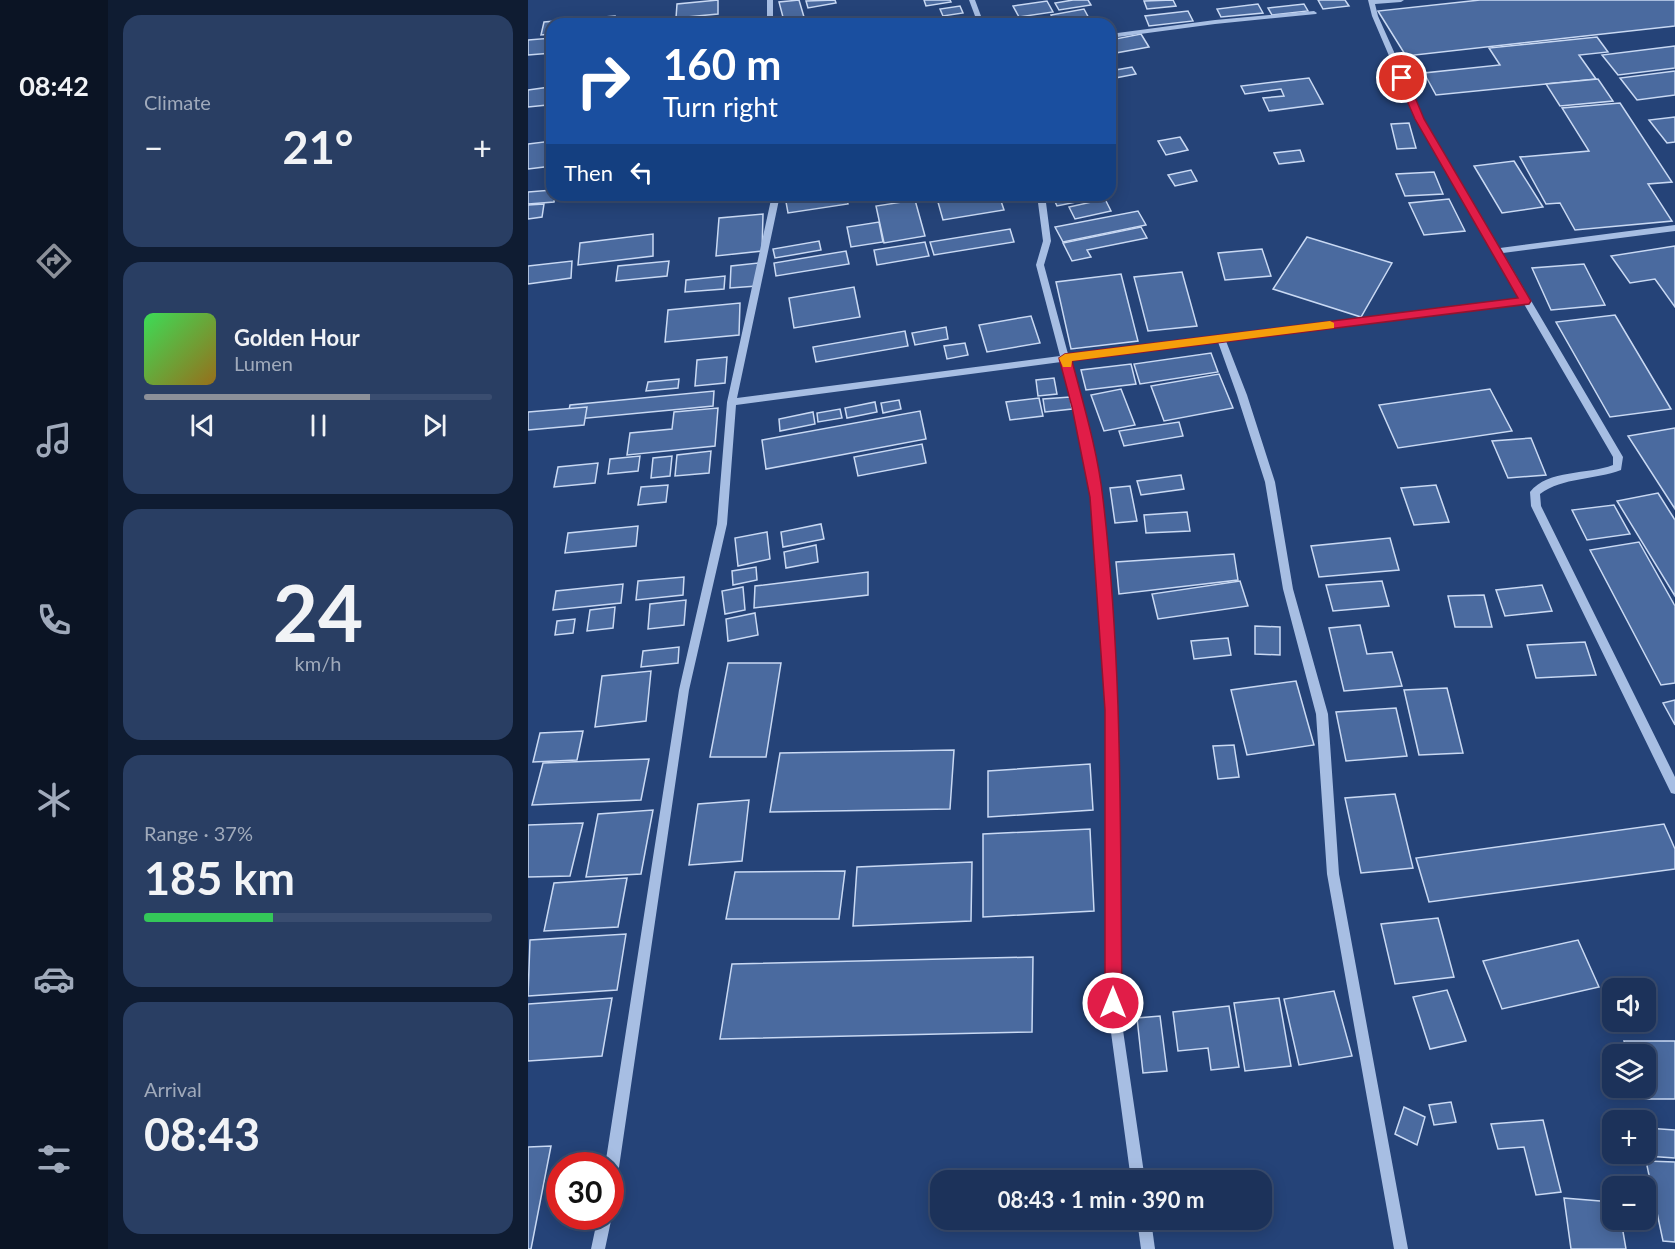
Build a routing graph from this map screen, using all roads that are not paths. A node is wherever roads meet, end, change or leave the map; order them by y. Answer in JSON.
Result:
{"nodes":[{"id":1,"x":770,"y":0,"type":"edge"},
{"id":2,"x":972,"y":0,"type":"edge"},
{"id":3,"x":1401,"y":0,"type":"edge"},
{"id":4,"x":1372,"y":1,"type":"edge"},
{"id":5,"x":1314,"y":13,"type":"dead end"},
{"id":6,"x":770,"y":18,"type":"edge"},
{"id":7,"x":979,"y":18,"type":"edge"},
{"id":8,"x":1116,"y":35,"type":"edge"},
{"id":9,"x":775,"y":201,"type":"edge"},
{"id":10,"x":1042,"y":201,"type":"edge"},
{"id":11,"x":1675,"y":228,"type":"edge"},
{"id":12,"x":1496,"y":250,"type":"junction"},
{"id":13,"x":1526,"y":301,"type":"junction"},
{"id":14,"x":1221,"y":339,"type":"junction"},
{"id":15,"x":1065,"y":358,"type":"junction"},
{"id":16,"x":732,"y":402,"type":"junction"},
{"id":17,"x":1675,"y":789,"type":"edge"},
{"id":18,"x":614,"y":1152,"type":"edge"},
{"id":19,"x":1137,"y":1170,"type":"edge"},
{"id":20,"x":602,"y":1230,"type":"edge"},
{"id":21,"x":1145,"y":1230,"type":"edge"},
{"id":22,"x":598,"y":1249,"type":"edge"},
{"id":23,"x":1148,"y":1249,"type":"edge"},
{"id":24,"x":1401,"y":1249,"type":"edge"}],
"edges":[{"from":1,"to":6,"type":"street"},
{"from":2,"to":7,"type":"street"},
{"from":3,"to":4,"type":"street"},
{"from":4,"to":12,"type":"street"},
{"from":5,"to":8,"type":"street"},
{"from":9,"to":16,"type":"street"},
{"from":10,"to":15,"type":"street"},
{"from":11,"to":12,"type":"street"},
{"from":12,"to":13,"type":"street"},
{"from":13,"to":14,"type":"street"},
{"from":13,"to":17,"type":"street"},
{"from":14,"to":15,"type":"street"},
{"from":14,"to":24,"type":"street"},
{"from":15,"to":16,"type":"street"},
{"from":15,"to":19,"type":"street"},
{"from":16,"to":18,"type":"street"},
{"from":20,"to":22,"type":"street"},
{"from":21,"to":23,"type":"street"}]}
